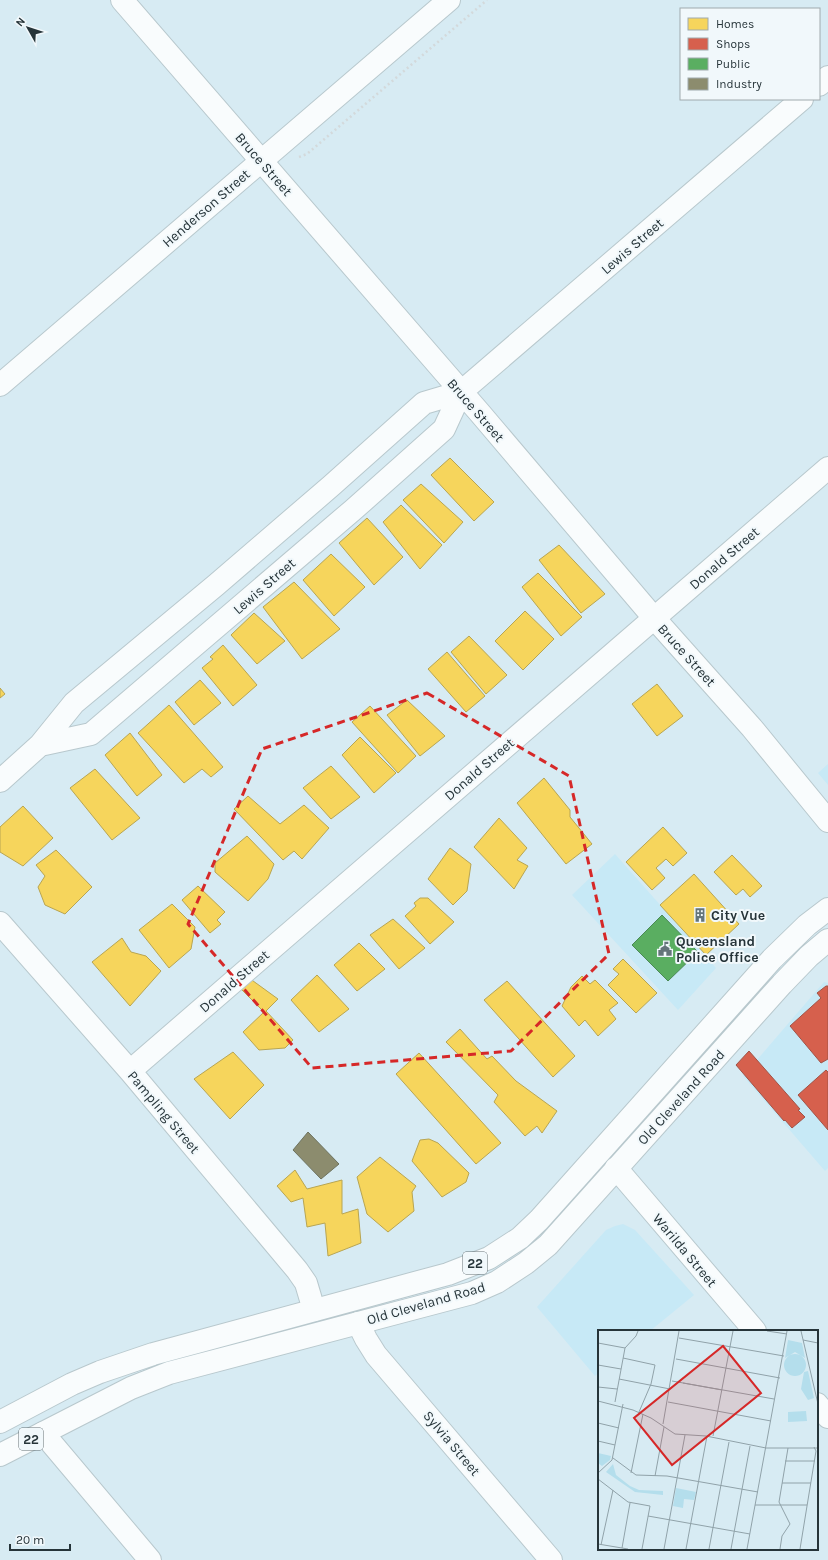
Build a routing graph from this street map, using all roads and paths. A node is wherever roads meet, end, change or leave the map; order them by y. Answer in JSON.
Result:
{"nodes":[{"id":1,"x":122,"y":0,"type":"edge"},
{"id":2,"x":449,"y":0,"type":"edge"},
{"id":3,"x":487,"y":0,"type":"edge"},
{"id":4,"x":828,"y":77,"type":"edge"},
{"id":5,"x":820,"y":84,"type":"edge"},
{"id":6,"x":801,"y":100,"type":"edge"},
{"id":7,"x":297,"y":158,"type":"dead end"},
{"id":8,"x":261,"y":161,"type":"junction"},
{"id":9,"x":0,"y":385,"type":"edge"},
{"id":10,"x":461,"y":392,"type":"junction"},
{"id":11,"x":828,"y":468,"type":"edge"},
{"id":12,"x":654,"y":618,"type":"junction"},
{"id":13,"x":40,"y":745,"type":"junction"},
{"id":14,"x":0,"y":782,"type":"edge"},
{"id":15,"x":828,"y":821,"type":"edge"},
{"id":16,"x":828,"y":909,"type":"edge"},
{"id":17,"x":2,"y":928,"type":"edge"},
{"id":18,"x":826,"y":945,"type":"edge"},
{"id":19,"x":130,"y":1071,"type":"junction"},
{"id":20,"x":616,"y":1168,"type":"junction"},
{"id":21,"x":314,"y":1310,"type":"junction"},
{"id":22,"x":358,"y":1322,"type":"junction"},
{"id":23,"x":754,"y":1330,"type":"edge"},
{"id":24,"x":818,"y":1405,"type":"edge"},
{"id":25,"x":828,"y":1417,"type":"edge"},
{"id":26,"x":0,"y":1422,"type":"edge"},
{"id":27,"x":43,"y":1433,"type":"junction"},
{"id":28,"x":0,"y":1455,"type":"edge"},
{"id":29,"x":150,"y":1560,"type":"edge"},
{"id":30,"x":551,"y":1560,"type":"edge"}],
"edges":[{"from":1,"to":8,"type":"main road","name":"Bruce Street"},
{"from":2,"to":8,"type":"main road","name":"Henderson Street"},
{"from":3,"to":7,"type":"path"},
{"from":4,"to":5,"type":"main road"},
{"from":6,"to":10,"type":"main road","name":"Lewis Street"},
{"from":8,"to":9,"type":"main road","name":"Henderson Street"},
{"from":8,"to":10,"type":"main road","name":"Bruce Street"},
{"from":10,"to":12,"type":"main road","name":"Bruce Street"},
{"from":10,"to":13,"type":"main road","name":"Lewis Street"},
{"from":10,"to":13,"type":"main road","name":"Lewis Street"},
{"from":11,"to":12,"type":"main road","name":"Donald Street"},
{"from":12,"to":15,"type":"main road","name":"Bruce Street"},
{"from":12,"to":19,"type":"main road","name":"Donald Street"},
{"from":13,"to":14,"type":"main road","name":"Lewis Street"},
{"from":16,"to":21,"type":"main road","name":"Old Cleveland Road","number":"22"},
{"from":17,"to":19,"type":"main road","name":"Pampling Street"},
{"from":18,"to":20,"type":"main road","name":"Old Cleveland Road","number":"22"},
{"from":19,"to":21,"type":"main road","name":"Pampling Street"},
{"from":20,"to":22,"type":"main road","name":"Old Cleveland Road","number":"22"},
{"from":20,"to":23,"type":"main road","name":"Warilda Street"},
{"from":21,"to":26,"type":"main road","name":"Old Cleveland Road","number":"22"},
{"from":22,"to":27,"type":"main road","name":"Old Cleveland Road","number":"22"},
{"from":22,"to":30,"type":"main road","name":"Sylvia Street"},
{"from":24,"to":25,"type":"main road"},
{"from":27,"to":28,"type":"main road","name":"Old Cleveland Road","number":"22"},
{"from":27,"to":29,"type":"main road"}]}
